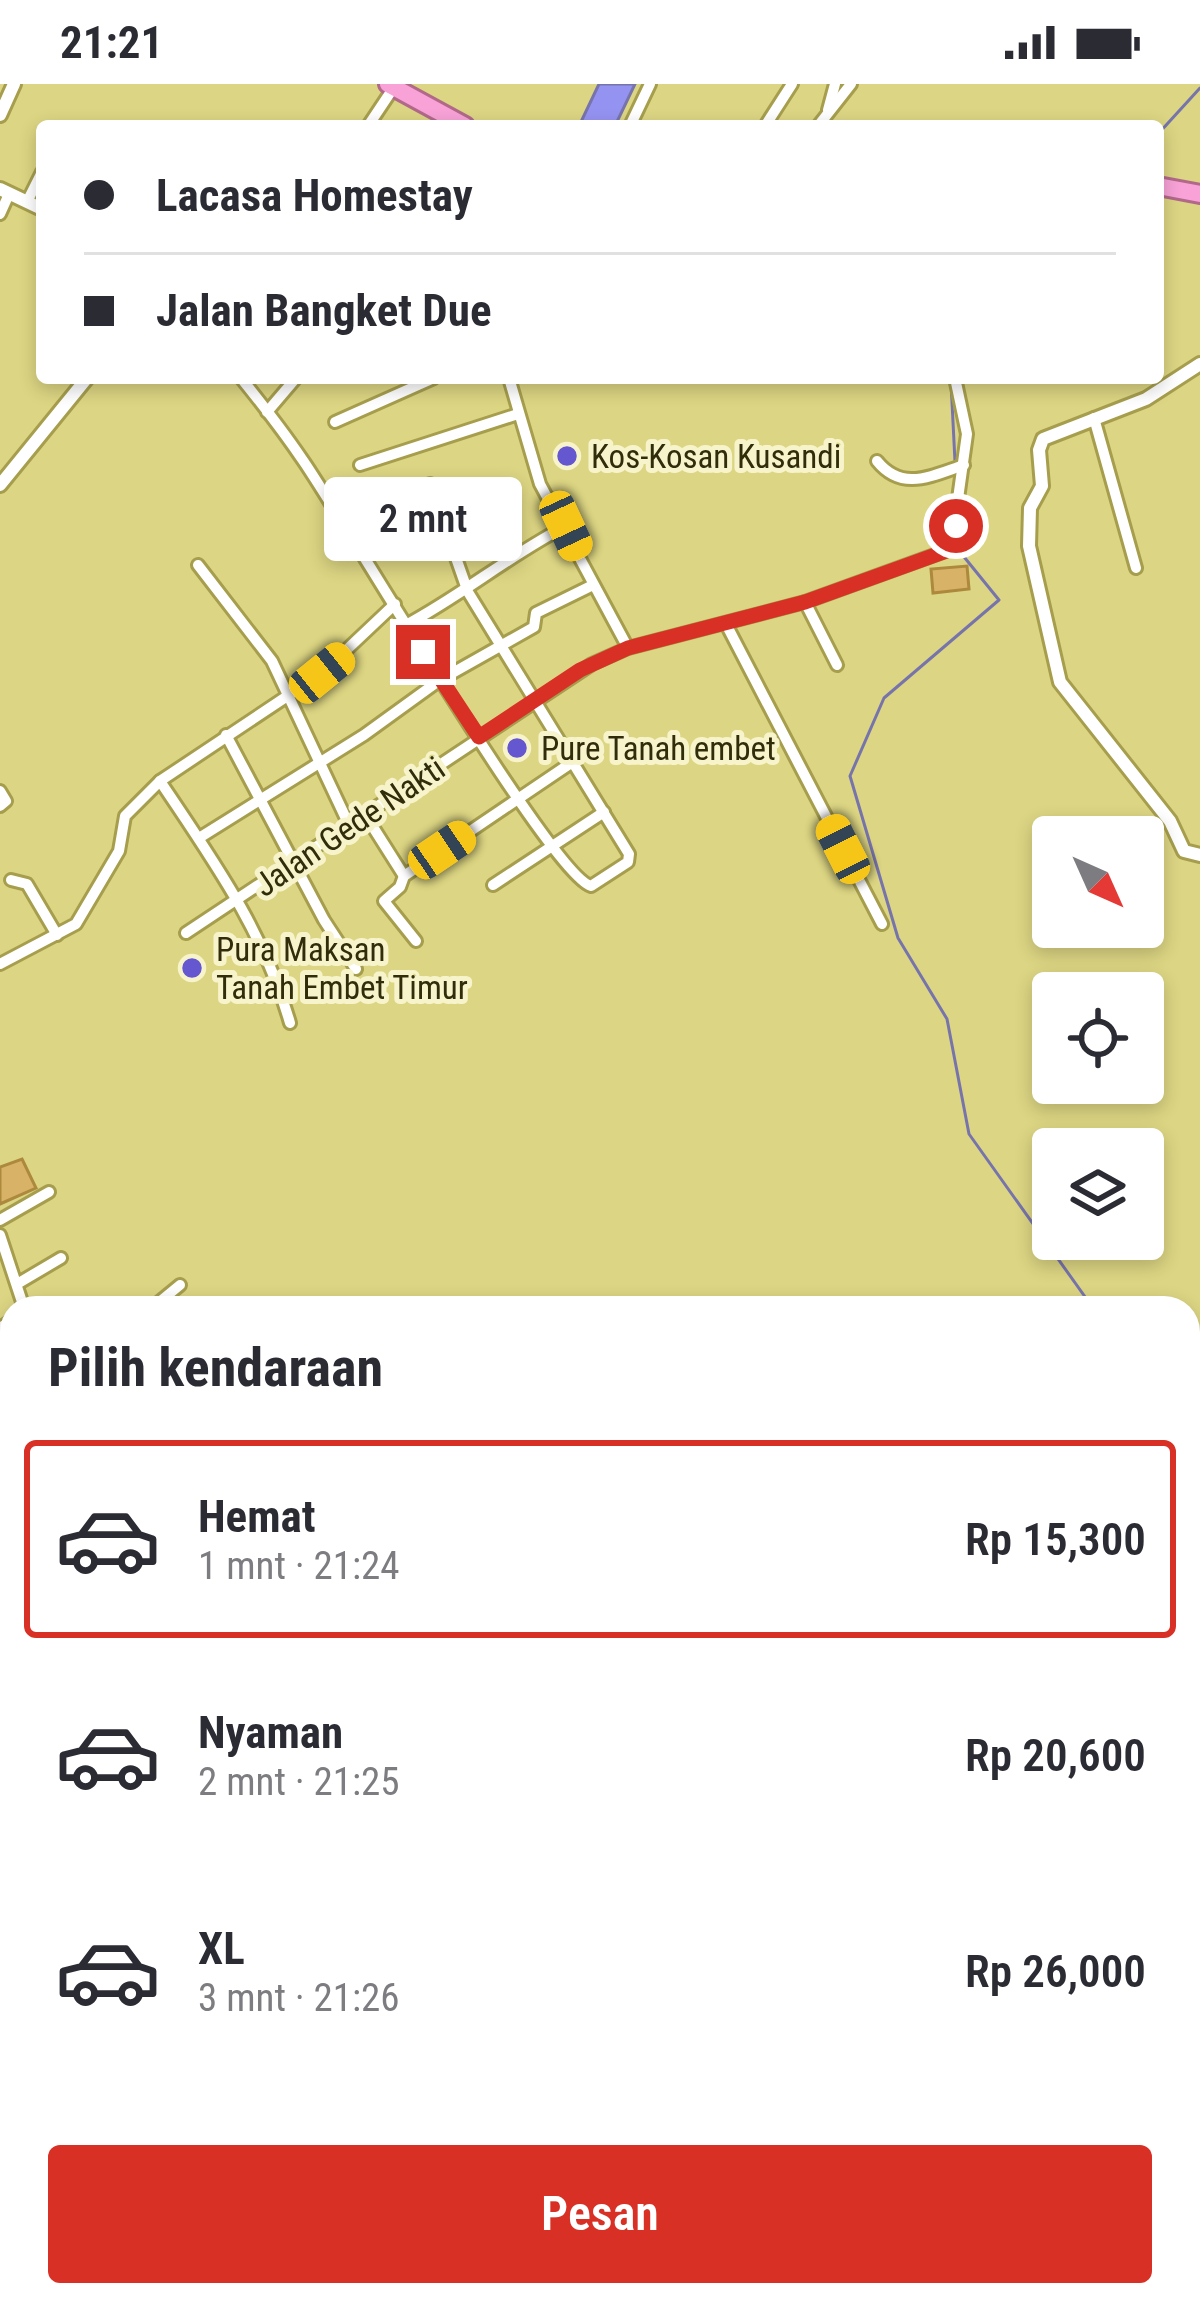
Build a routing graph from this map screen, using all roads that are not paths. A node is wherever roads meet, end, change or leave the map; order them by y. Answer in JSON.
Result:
{"nodes":[{"id":1,"x":14,"y":84,"type":"edge"},
{"id":2,"x":650,"y":84,"type":"edge"},
{"id":3,"x":792,"y":84,"type":"edge"},
{"id":4,"x":835,"y":84,"type":"edge"},
{"id":5,"x":851,"y":84,"type":"edge"},
{"id":6,"x":389,"y":85,"type":"edge"},
{"id":7,"x":827,"y":114,"type":"junction"},
{"id":8,"x":0,"y":116,"type":"edge"},
{"id":9,"x":371,"y":120,"type":"edge"},
{"id":10,"x":454,"y":120,"type":"edge"},
{"id":11,"x":633,"y":120,"type":"edge"},
{"id":12,"x":768,"y":120,"type":"edge"},
{"id":13,"x":822,"y":120,"type":"edge"},
{"id":14,"x":36,"y":185,"type":"edge"},
{"id":15,"x":1164,"y":187,"type":"edge"},
{"id":16,"x":5,"y":192,"type":"edge"},
{"id":17,"x":1200,"y":194,"type":"edge"},
{"id":18,"x":28,"y":202,"type":"junction"},
{"id":19,"x":36,"y":206,"type":"edge"},
{"id":20,"x":0,"y":214,"type":"edge"},
{"id":21,"x":1200,"y":364,"type":"edge"},
{"id":22,"x":82,"y":384,"type":"edge"},
{"id":23,"x":246,"y":384,"type":"edge"},
{"id":24,"x":291,"y":384,"type":"edge"},
{"id":25,"x":420,"y":384,"type":"edge"},
{"id":26,"x":510,"y":384,"type":"edge"},
{"id":27,"x":956,"y":384,"type":"edge"},
{"id":28,"x":267,"y":412,"type":"junction"},
{"id":29,"x":518,"y":414,"type":"junction"},
{"id":30,"x":1094,"y":418,"type":"junction"},
{"id":31,"x":335,"y":422,"type":"dead end"},
{"id":32,"x":877,"y":461,"type":"dead end"},
{"id":33,"x":360,"y":465,"type":"dead end"},
{"id":34,"x":958,"y":467,"type":"junction"},
{"id":35,"x":430,"y":484,"type":"dead end"},
{"id":36,"x":0,"y":485,"type":"edge"},
{"id":37,"x":566,"y":526,"type":"junction"},
{"id":38,"x":198,"y":565,"type":"dead end"},
{"id":39,"x":1136,"y":568,"type":"dead end"},
{"id":40,"x":593,"y":585,"type":"junction"},
{"id":41,"x":468,"y":592,"type":"junction"},
{"id":42,"x":805,"y":602,"type":"junction"},
{"id":43,"x":395,"y":604,"type":"junction"},
{"id":44,"x":726,"y":624,"type":"junction"},
{"id":45,"x":406,"y":625,"type":"junction"},
{"id":46,"x":501,"y":645,"type":"junction"},
{"id":47,"x":628,"y":648,"type":"junction"},
{"id":48,"x":837,"y":664,"type":"dead end"},
{"id":49,"x":440,"y":680,"type":"junction"},
{"id":50,"x":290,"y":696,"type":"junction"},
{"id":51,"x":532,"y":702,"type":"junction"},
{"id":52,"x":226,"y":735,"type":"junction"},
{"id":53,"x":479,"y":737,"type":"junction"},
{"id":54,"x":319,"y":760,"type":"junction"},
{"id":55,"x":571,"y":763,"type":"junction"},
{"id":56,"x":160,"y":781,"type":"junction"},
{"id":57,"x":0,"y":791,"type":"edge"},
{"id":58,"x":262,"y":797,"type":"junction"},
{"id":59,"x":519,"y":798,"type":"junction"},
{"id":60,"x":0,"y":806,"type":"edge"},
{"id":61,"x":604,"y":812,"type":"junction"},
{"id":62,"x":366,"y":816,"type":"junction"},
{"id":63,"x":350,"y":827,"type":"junction"},
{"id":64,"x":200,"y":838,"type":"junction"},
{"id":65,"x":553,"y":846,"type":"junction"},
{"id":66,"x":1200,"y":855,"type":"edge"},
{"id":67,"x":295,"y":863,"type":"junction"},
{"id":68,"x":404,"y":876,"type":"junction"},
{"id":69,"x":11,"y":880,"type":"dead end"},
{"id":70,"x":493,"y":886,"type":"dead end"},
{"id":71,"x":239,"y":900,"type":"junction"},
{"id":72,"x":882,"y":924,"type":"dead end"},
{"id":73,"x":186,"y":933,"type":"dead end"},
{"id":74,"x":57,"y":935,"type":"junction"},
{"id":75,"x":416,"y":941,"type":"dead end"},
{"id":76,"x":0,"y":964,"type":"edge"},
{"id":77,"x":356,"y":969,"type":"dead end"},
{"id":78,"x":290,"y":1023,"type":"dead end"},
{"id":79,"x":50,"y":1192,"type":"dead end"},
{"id":80,"x":0,"y":1220,"type":"edge"},
{"id":81,"x":0,"y":1235,"type":"edge"},
{"id":82,"x":61,"y":1258,"type":"dead end"},
{"id":83,"x":17,"y":1284,"type":"junction"},
{"id":84,"x":180,"y":1285,"type":"dead end"},
{"id":85,"x":20,"y":1296,"type":"edge"},
{"id":86,"x":167,"y":1296,"type":"edge"}],
"edges":[{"from":1,"to":8,"type":"street"},
{"from":2,"to":11,"type":"street"},
{"from":3,"to":12,"type":"street"},
{"from":4,"to":7,"type":"street"},
{"from":5,"to":7,"type":"street"},
{"from":6,"to":9,"type":"street"},
{"from":6,"to":10,"type":"highway"},
{"from":7,"to":13,"type":"street"},
{"from":14,"to":18,"type":"street"},
{"from":15,"to":17,"type":"highway"},
{"from":16,"to":18,"type":"street"},
{"from":16,"to":20,"type":"street"},
{"from":18,"to":19,"type":"street"},
{"from":21,"to":30,"type":"street"},
{"from":22,"to":36,"type":"street"},
{"from":23,"to":28,"type":"street"},
{"from":24,"to":28,"type":"street"},
{"from":25,"to":31,"type":"street"},
{"from":26,"to":29,"type":"street"},
{"from":27,"to":34,"type":"street","name":"Jalan Gede Nakti"},
{"from":28,"to":43,"type":"street"},
{"from":29,"to":33,"type":"street"},
{"from":29,"to":37,"type":"street"},
{"from":30,"to":39,"type":"street"},
{"from":30,"to":66,"type":"street"},
{"from":32,"to":34,"type":"street"},
{"from":34,"to":42,"type":"street","name":"Jalan Gede Nakti"},
{"from":35,"to":41,"type":"street"},
{"from":37,"to":40,"type":"street"},
{"from":37,"to":41,"type":"street"},
{"from":38,"to":50,"type":"street"},
{"from":40,"to":46,"type":"street"},
{"from":40,"to":47,"type":"street"},
{"from":41,"to":45,"type":"street"},
{"from":41,"to":46,"type":"street"},
{"from":42,"to":44,"type":"street","name":"Jalan Gede Nakti"},
{"from":42,"to":48,"type":"street"},
{"from":43,"to":45,"type":"street"},
{"from":43,"to":50,"type":"street"},
{"from":44,"to":47,"type":"street","name":"Jalan Gede Nakti"},
{"from":44,"to":72,"type":"street"},
{"from":45,"to":49,"type":"street"},
{"from":46,"to":49,"type":"street"},
{"from":46,"to":51,"type":"street"},
{"from":47,"to":51,"type":"street","name":"Jalan Gede Nakti"},
{"from":49,"to":53,"type":"street"},
{"from":49,"to":54,"type":"street"},
{"from":50,"to":52,"type":"street"},
{"from":50,"to":54,"type":"street"},
{"from":51,"to":53,"type":"street","name":"Jalan Gede Nakti"},
{"from":51,"to":55,"type":"street"},
{"from":52,"to":56,"type":"street"},
{"from":52,"to":58,"type":"street"},
{"from":53,"to":59,"type":"street"},
{"from":53,"to":62,"type":"street","name":"Jalan Gede Nakti"},
{"from":54,"to":58,"type":"street"},
{"from":54,"to":63,"type":"street"},
{"from":55,"to":59,"type":"street"},
{"from":55,"to":61,"type":"street"},
{"from":56,"to":64,"type":"street"},
{"from":56,"to":74,"type":"street"},
{"from":57,"to":60,"type":"street"},
{"from":58,"to":64,"type":"street"},
{"from":58,"to":67,"type":"street"},
{"from":59,"to":65,"type":"street"},
{"from":59,"to":68,"type":"street"},
{"from":61,"to":65,"type":"street"},
{"from":61,"to":65,"type":"street"},
{"from":62,"to":63,"type":"street","name":"Jalan Gede Nakti"},
{"from":62,"to":68,"type":"street"},
{"from":63,"to":67,"type":"street","name":"Jalan Gede Nakti"},
{"from":64,"to":71,"type":"street"},
{"from":65,"to":70,"type":"street"},
{"from":67,"to":71,"type":"street","name":"Jalan Gede Nakti"},
{"from":67,"to":77,"type":"street"},
{"from":68,"to":75,"type":"street"},
{"from":69,"to":74,"type":"street"},
{"from":71,"to":73,"type":"street","name":"Jalan Gede Nakti"},
{"from":71,"to":78,"type":"street"},
{"from":74,"to":76,"type":"street"},
{"from":79,"to":80,"type":"street"},
{"from":81,"to":83,"type":"street"},
{"from":82,"to":83,"type":"street"},
{"from":83,"to":85,"type":"street"},
{"from":84,"to":86,"type":"street"}]}
